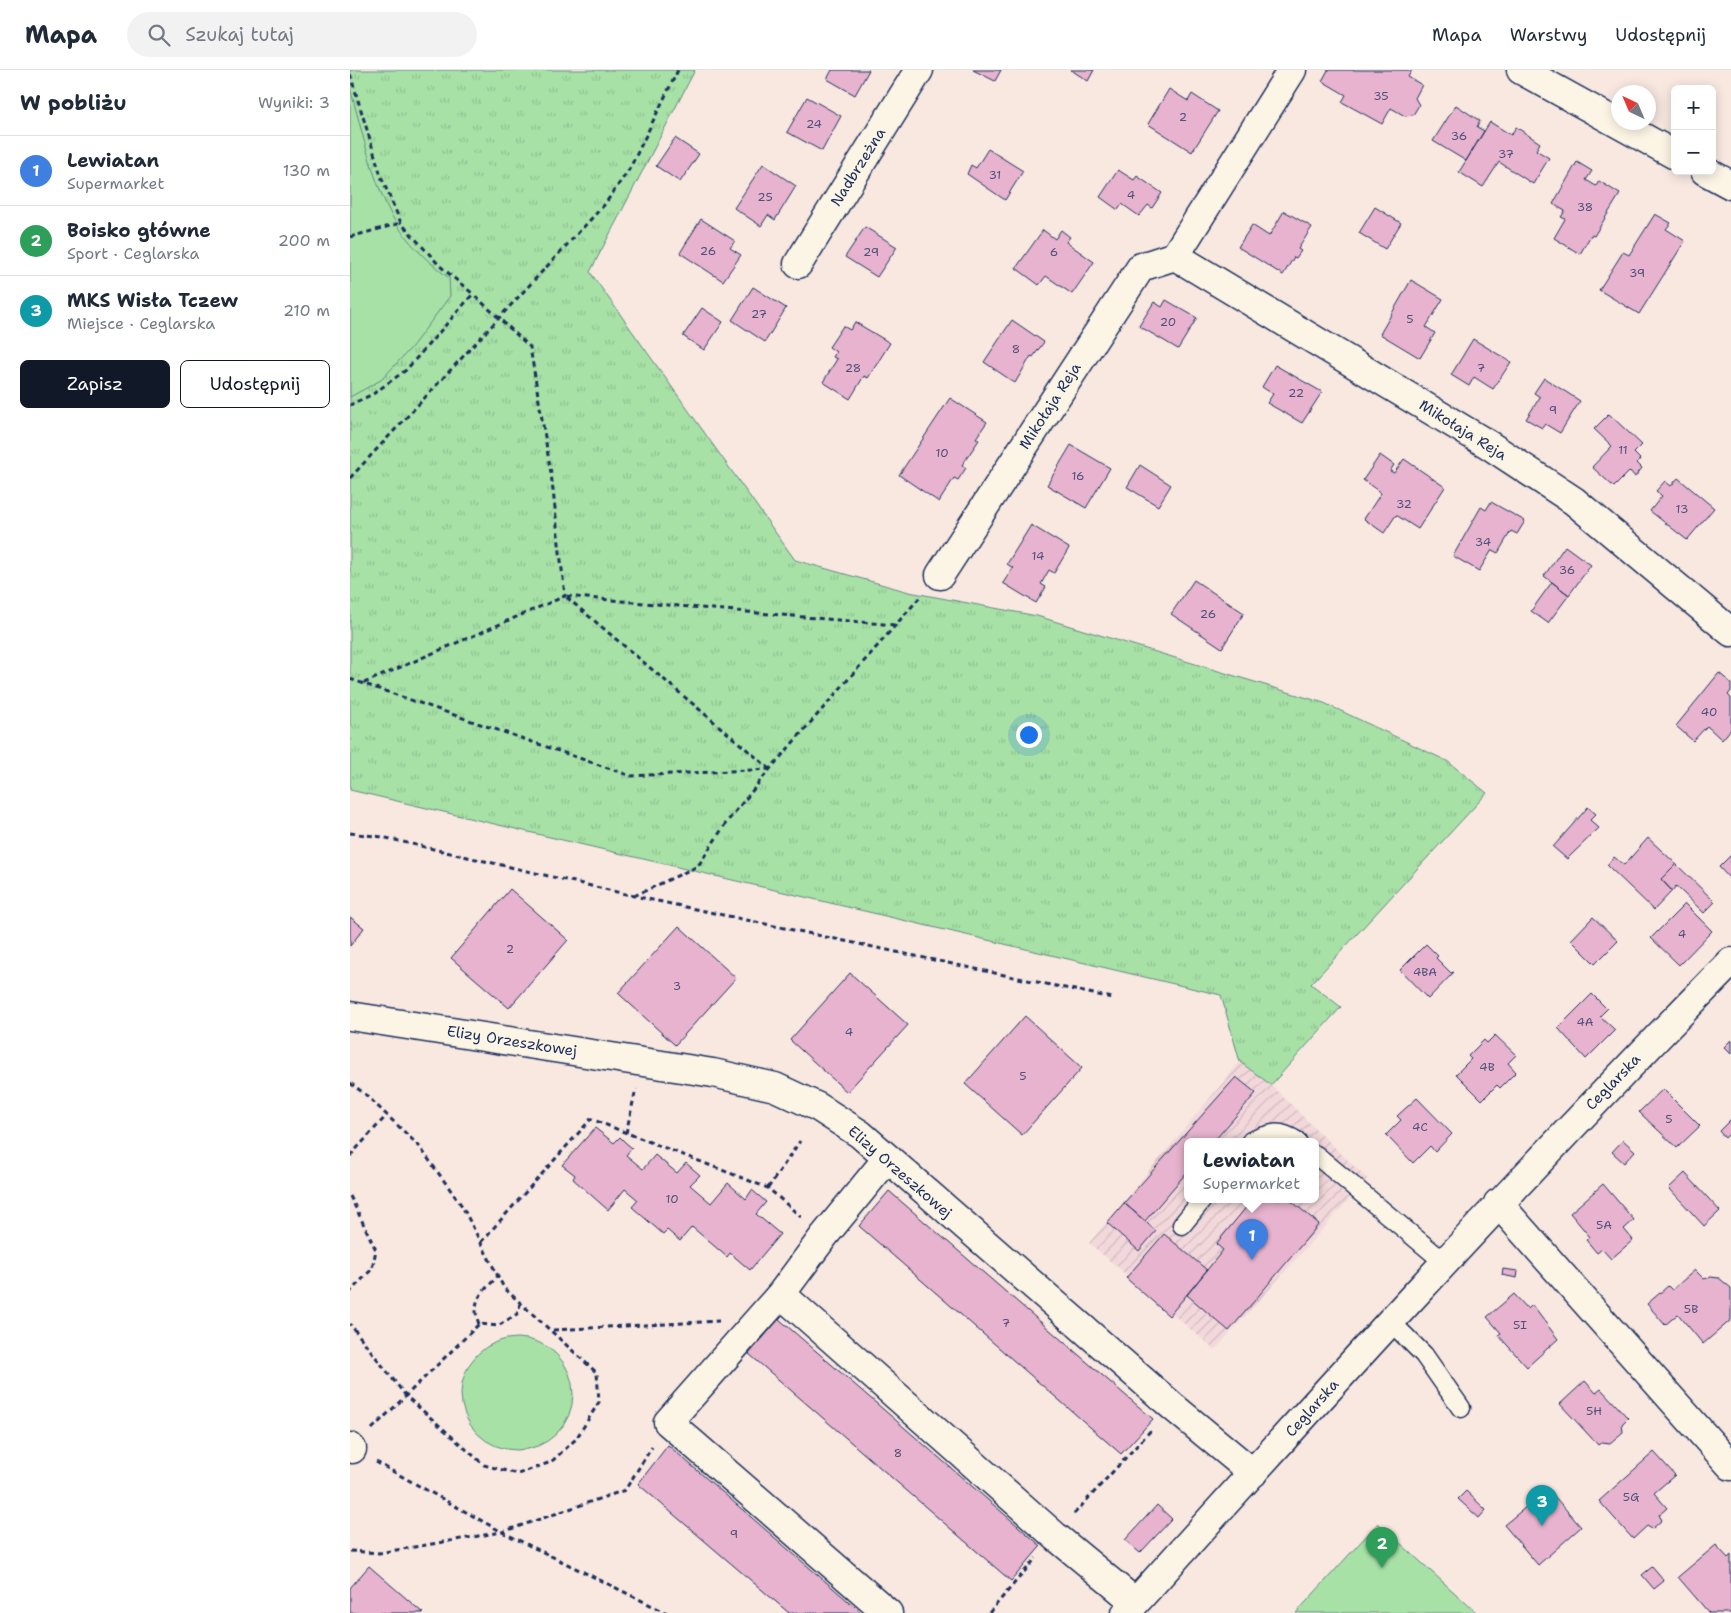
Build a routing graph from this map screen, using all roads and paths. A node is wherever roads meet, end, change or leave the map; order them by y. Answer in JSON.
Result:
{"nodes":[{"id":1,"x":678,"y":70,"type":"edge"},
{"id":2,"x":919,"y":70,"type":"edge"},
{"id":3,"x":1292,"y":70,"type":"edge"},
{"id":4,"x":1520,"y":70,"type":"edge"},
{"id":5,"x":350,"y":74,"type":"edge"},
{"id":6,"x":1671,"y":153,"type":"edge"},
{"id":7,"x":1712,"y":175,"type":"edge"},
{"id":8,"x":1731,"y":185,"type":"edge"},
{"id":9,"x":400,"y":223,"type":"junction"},
{"id":10,"x":350,"y":237,"type":"edge"},
{"id":11,"x":1175,"y":256,"type":"junction"},
{"id":12,"x":798,"y":264,"type":"dead end"},
{"id":13,"x":473,"y":294,"type":"junction"},
{"id":14,"x":498,"y":318,"type":"junction"},
{"id":15,"x":350,"y":405,"type":"edge"},
{"id":16,"x":350,"y":478,"type":"edge"},
{"id":17,"x":940,"y":575,"type":"joint"},
{"id":18,"x":566,"y":596,"type":"junction"},
{"id":19,"x":895,"y":625,"type":"junction"},
{"id":20,"x":1731,"y":632,"type":"edge"},
{"id":21,"x":350,"y":678,"type":"edge"},
{"id":22,"x":364,"y":683,"type":"junction"},
{"id":23,"x":770,"y":769,"type":"junction"},
{"id":24,"x":350,"y":833,"type":"edge"},
{"id":25,"x":634,"y":896,"type":"junction"},
{"id":26,"x":1731,"y":962,"type":"edge"},
{"id":27,"x":1112,"y":998,"type":"dead end"},
{"id":28,"x":350,"y":1016,"type":"edge"},
{"id":29,"x":350,"y":1083,"type":"edge"},
{"id":30,"x":636,"y":1086,"type":"dead end"},
{"id":31,"x":386,"y":1115,"type":"junction"},
{"id":32,"x":626,"y":1132,"type":"junction"},
{"id":33,"x":1258,"y":1138,"type":"edge"},
{"id":34,"x":1292,"y":1138,"type":"edge"},
{"id":35,"x":800,"y":1141,"type":"dead end"},
{"id":36,"x":350,"y":1156,"type":"edge"},
{"id":37,"x":1319,"y":1158,"type":"edge"},
{"id":38,"x":886,"y":1160,"type":"junction"},
{"id":39,"x":768,"y":1188,"type":"junction"},
{"id":40,"x":350,"y":1196,"type":"edge"},
{"id":41,"x":1200,"y":1203,"type":"edge"},
{"id":42,"x":1498,"y":1203,"type":"junction"},
{"id":43,"x":1182,"y":1224,"type":"dead end"},
{"id":44,"x":824,"y":1236,"type":"junction"},
{"id":45,"x":481,"y":1242,"type":"junction"},
{"id":46,"x":1444,"y":1262,"type":"junction"},
{"id":47,"x":498,"y":1276,"type":"junction"},
{"id":48,"x":350,"y":1292,"type":"edge"},
{"id":49,"x":781,"y":1294,"type":"junction"},
{"id":50,"x":521,"y":1302,"type":"junction"},
{"id":51,"x":760,"y":1319,"type":"junction"},
{"id":52,"x":1391,"y":1322,"type":"junction"},
{"id":53,"x":350,"y":1324,"type":"edge"},
{"id":54,"x":479,"y":1324,"type":"junction"},
{"id":55,"x":552,"y":1330,"type":"junction"},
{"id":56,"x":406,"y":1396,"type":"junction"},
{"id":57,"x":1172,"y":1406,"type":"junction"},
{"id":58,"x":1461,"y":1408,"type":"dead end"},
{"id":59,"x":668,"y":1422,"type":"junction"},
{"id":60,"x":351,"y":1448,"type":"edge"},
{"id":61,"x":1731,"y":1466,"type":"edge"},
{"id":62,"x":1253,"y":1473,"type":"junction"},
{"id":63,"x":502,"y":1532,"type":"junction"},
{"id":64,"x":1055,"y":1536,"type":"junction"},
{"id":65,"x":350,"y":1551,"type":"edge"},
{"id":66,"x":1130,"y":1608,"type":"edge"},
{"id":67,"x":667,"y":1613,"type":"edge"},
{"id":68,"x":888,"y":1613,"type":"edge"},
{"id":69,"x":989,"y":1613,"type":"edge"}],
"edges":[{"from":1,"to":14,"type":"path"},
{"from":2,"to":12,"type":"street","name":"Nadbrzeżna"},
{"from":3,"to":11,"type":"street"},
{"from":4,"to":6,"type":"street"},
{"from":5,"to":9,"type":"path"},
{"from":7,"to":8,"type":"street"},
{"from":9,"to":10,"type":"path"},
{"from":9,"to":13,"type":"path"},
{"from":11,"to":17,"type":"street","name":"Mikołaja Reja"},
{"from":11,"to":20,"type":"street","name":"Mikołaja Reja"},
{"from":13,"to":14,"type":"path"},
{"from":13,"to":15,"type":"path"},
{"from":14,"to":16,"type":"path"},
{"from":14,"to":18,"type":"path"},
{"from":17,"to":19,"type":"path"},
{"from":18,"to":19,"type":"path"},
{"from":18,"to":22,"type":"path"},
{"from":18,"to":23,"type":"path"},
{"from":19,"to":23,"type":"path"},
{"from":21,"to":22,"type":"path"},
{"from":22,"to":23,"type":"path"},
{"from":23,"to":25,"type":"path"},
{"from":24,"to":25,"type":"path"},
{"from":25,"to":27,"type":"path"},
{"from":26,"to":42,"type":"street","name":"Ceglarska"},
{"from":28,"to":38,"type":"street","name":"Elizy Orzeszkowej"},
{"from":29,"to":31,"type":"path"},
{"from":30,"to":32,"type":"path"},
{"from":31,"to":36,"type":"path"},
{"from":31,"to":45,"type":"path"},
{"from":32,"to":39,"type":"path"},
{"from":32,"to":45,"type":"path"},
{"from":33,"to":34,"type":"lane"},
{"from":35,"to":39,"type":"path"},
{"from":37,"to":46,"type":"lane"},
{"from":38,"to":44,"type":"street"},
{"from":38,"to":57,"type":"street","name":"Elizy Orzeszkowej"},
{"from":39,"to":44,"type":"path"},
{"from":40,"to":48,"type":"path"},
{"from":41,"to":43,"type":"lane"},
{"from":42,"to":46,"type":"street","name":"Ceglarska"},
{"from":42,"to":61,"type":"street"},
{"from":44,"to":49,"type":"street"},
{"from":45,"to":47,"type":"path"},
{"from":46,"to":52,"type":"street","name":"Ceglarska"},
{"from":47,"to":50,"type":"path"},
{"from":47,"to":54,"type":"path"},
{"from":49,"to":51,"type":"street"},
{"from":49,"to":64,"type":"street"},
{"from":50,"to":54,"type":"path"},
{"from":50,"to":55,"type":"path"},
{"from":51,"to":55,"type":"path"},
{"from":51,"to":59,"type":"street"},
{"from":52,"to":58,"type":"lane"},
{"from":52,"to":62,"type":"street","name":"Ceglarska"},
{"from":53,"to":56,"type":"path"},
{"from":54,"to":56,"type":"path"},
{"from":55,"to":56,"type":"path"},
{"from":56,"to":60,"type":"path"},
{"from":57,"to":62,"type":"street","name":"Elizy Orzeszkowej"},
{"from":57,"to":64,"type":"path"},
{"from":59,"to":63,"type":"path"},
{"from":59,"to":68,"type":"street"},
{"from":60,"to":63,"type":"path"},
{"from":62,"to":66,"type":"street","name":"Ceglarska"},
{"from":63,"to":65,"type":"path"},
{"from":63,"to":67,"type":"path"},
{"from":64,"to":66,"type":"street"},
{"from":64,"to":69,"type":"path"}]}
